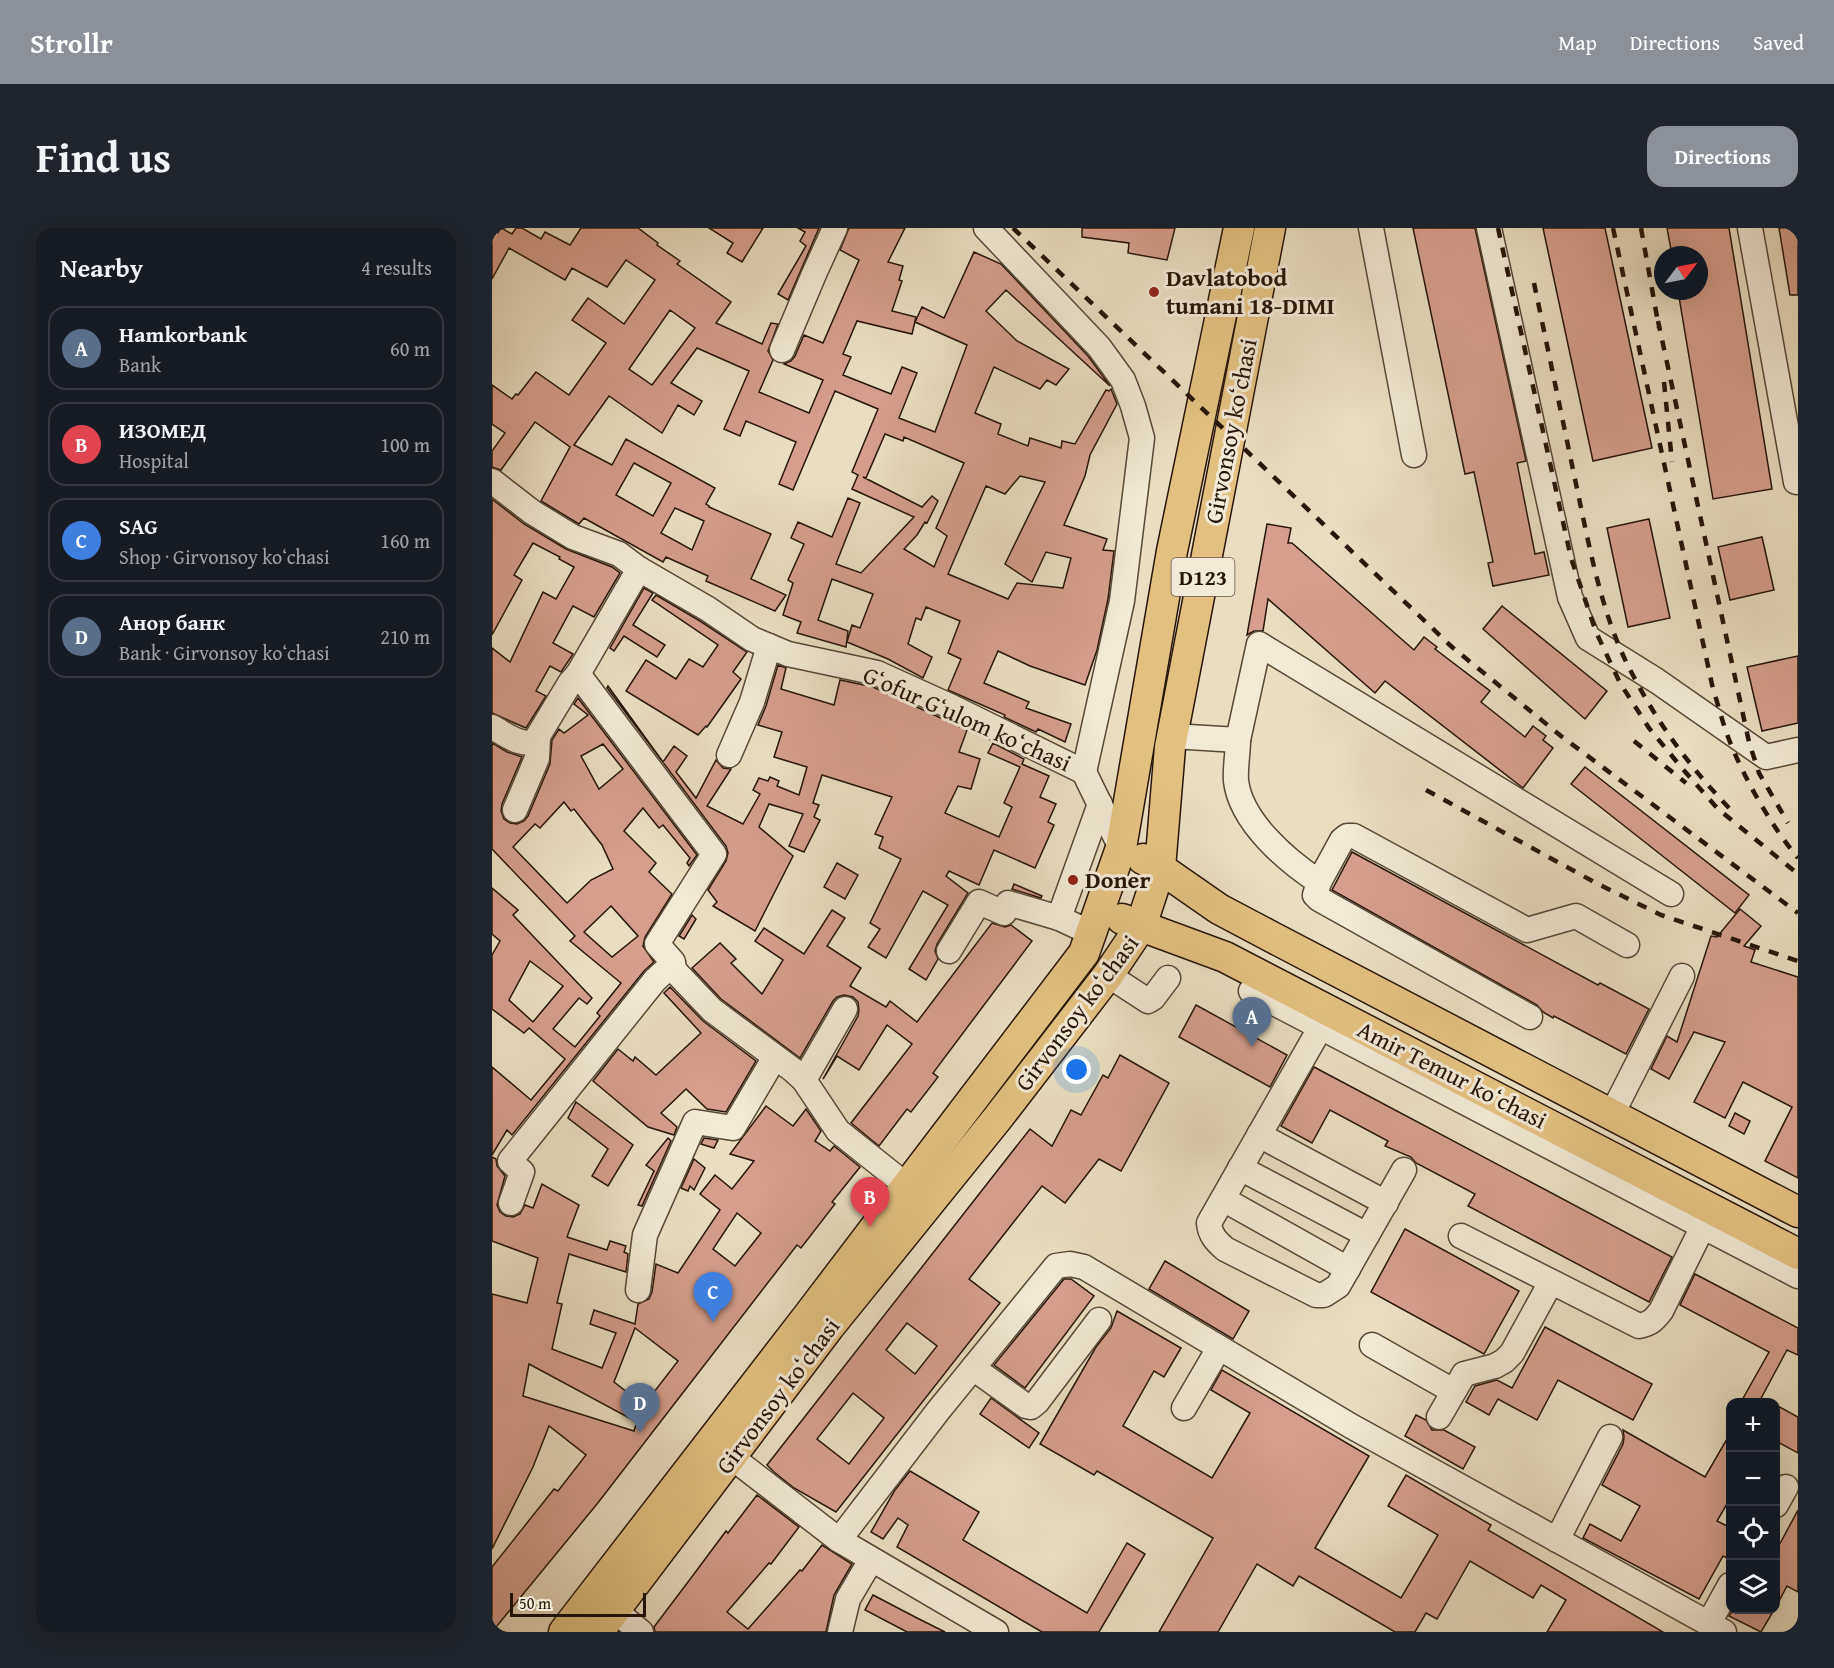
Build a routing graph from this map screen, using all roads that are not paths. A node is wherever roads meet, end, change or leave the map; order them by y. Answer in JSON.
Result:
{"nodes":[{"id":1,"x":835,"y":228,"type":"edge"},
{"id":2,"x":986,"y":228,"type":"edge"},
{"id":3,"x":1239,"y":228,"type":"edge"},
{"id":4,"x":1270,"y":228,"type":"edge"},
{"id":5,"x":1371,"y":228,"type":"edge"},
{"id":6,"x":1489,"y":228,"type":"edge"},
{"id":7,"x":1750,"y":228,"type":"edge"},
{"id":8,"x":782,"y":350,"type":"dead end"},
{"id":9,"x":1413,"y":455,"type":"dead end"},
{"id":10,"x":492,"y":481,"type":"edge"},
{"id":11,"x":1796,"y":482,"type":"dead end"},
{"id":12,"x":639,"y":569,"type":"junction"},
{"id":13,"x":769,"y":646,"type":"junction"},
{"id":14,"x":578,"y":674,"type":"junction"},
{"id":15,"x":492,"y":727,"type":"edge"},
{"id":16,"x":538,"y":736,"type":"junction"},
{"id":17,"x":1172,"y":736,"type":"junction"},
{"id":18,"x":1238,"y":740,"type":"junction"},
{"id":19,"x":729,"y":755,"type":"dead end"},
{"id":20,"x":1797,"y":755,"type":"edge"},
{"id":21,"x":1084,"y":772,"type":"junction"},
{"id":22,"x":1100,"y":804,"type":"junction"},
{"id":23,"x":515,"y":810,"type":"dead end"},
{"id":24,"x":1121,"y":848,"type":"junction"},
{"id":25,"x":1160,"y":868,"type":"junction"},
{"id":26,"x":1319,"y":882,"type":"junction"},
{"id":27,"x":1671,"y":894,"type":"dead end"},
{"id":28,"x":1059,"y":918,"type":"junction"},
{"id":29,"x":1096,"y":921,"type":"junction"},
{"id":30,"x":1141,"y":926,"type":"junction"},
{"id":31,"x":1627,"y":945,"type":"dead end"},
{"id":32,"x":948,"y":951,"type":"dead end"},
{"id":33,"x":674,"y":970,"type":"junction"},
{"id":34,"x":1108,"y":975,"type":"junction"},
{"id":35,"x":1682,"y":976,"type":"dead end"},
{"id":36,"x":1168,"y":978,"type":"dead end"},
{"id":37,"x":1251,"y":991,"type":"dead end"},
{"id":38,"x":845,"y":1009,"type":"dead end"},
{"id":39,"x":1530,"y":1017,"type":"dead end"},
{"id":40,"x":1325,"y":1020,"type":"junction"},
{"id":41,"x":775,"y":1057,"type":"junction"},
{"id":42,"x":804,"y":1080,"type":"junction"},
{"id":43,"x":1612,"y":1114,"type":"junction"},
{"id":44,"x":1259,"y":1135,"type":"junction"},
{"id":45,"x":1240,"y":1168,"type":"junction"},
{"id":46,"x":1404,"y":1170,"type":"dead end"},
{"id":47,"x":907,"y":1186,"type":"junction"},
{"id":48,"x":1223,"y":1199,"type":"junction"},
{"id":49,"x":511,"y":1203,"type":"dead end"},
{"id":50,"x":1386,"y":1203,"type":"junction"},
{"id":51,"x":1798,"y":1212,"type":"edge"},
{"id":52,"x":1707,"y":1218,"type":"junction"},
{"id":53,"x":1367,"y":1235,"type":"junction"},
{"id":54,"x":1461,"y":1236,"type":"dead end"},
{"id":55,"x":1798,"y":1254,"type":"edge"},
{"id":56,"x":1348,"y":1269,"type":"junction"},
{"id":57,"x":1798,"y":1276,"type":"edge"},
{"id":58,"x":1551,"y":1282,"type":"junction"},
{"id":59,"x":638,"y":1290,"type":"dead end"},
{"id":60,"x":1099,"y":1320,"type":"dead end"},
{"id":61,"x":1372,"y":1346,"type":"dead end"},
{"id":62,"x":1219,"y":1348,"type":"junction"},
{"id":63,"x":973,"y":1368,"type":"junction"},
{"id":64,"x":1454,"y":1391,"type":"junction"},
{"id":65,"x":1184,"y":1408,"type":"dead end"},
{"id":66,"x":1439,"y":1417,"type":"dead end"},
{"id":67,"x":1610,"y":1437,"type":"dead end"},
{"id":68,"x":722,"y":1450,"type":"junction"},
{"id":69,"x":839,"y":1540,"type":"junction"},
{"id":70,"x":1557,"y":1540,"type":"junction"},
{"id":71,"x":871,"y":1560,"type":"junction"},
{"id":72,"x":1726,"y":1600,"type":"edge"},
{"id":73,"x":606,"y":1622,"type":"edge"},
{"id":74,"x":1717,"y":1628,"type":"edge"},
{"id":75,"x":564,"y":1632,"type":"edge"},
{"id":76,"x":641,"y":1632,"type":"edge"},
{"id":77,"x":840,"y":1632,"type":"edge"},
{"id":78,"x":996,"y":1632,"type":"edge"}],
"edges":[{"from":1,"to":8,"type":"street"},
{"from":2,"to":21,"type":"street"},
{"from":3,"to":24,"type":"main road","name":"Girvonsoy koʻchasi","number":"D123"},
{"from":4,"to":17,"type":"main road","name":"Girvonsoy koʻchasi","number":"D123"},
{"from":5,"to":9,"type":"street"},
{"from":6,"to":20,"type":"street"},
{"from":7,"to":11,"type":"street"},
{"from":10,"to":12,"type":"street","name":"Gʻofur Gʻulom koʻchasi"},
{"from":12,"to":13,"type":"street","name":"Gʻofur Gʻulom koʻchasi"},
{"from":12,"to":14,"type":"street"},
{"from":13,"to":19,"type":"street"},
{"from":13,"to":21,"type":"street","name":"Gʻofur Gʻulom koʻchasi"},
{"from":14,"to":16,"type":"street"},
{"from":14,"to":33,"type":"street"},
{"from":15,"to":16,"type":"street"},
{"from":16,"to":23,"type":"street"},
{"from":17,"to":18,"type":"street"},
{"from":17,"to":25,"type":"main road","name":"Girvonsoy koʻchasi","number":"D123"},
{"from":18,"to":26,"type":"street"},
{"from":18,"to":27,"type":"street"},
{"from":21,"to":22,"type":"street","name":"Gʻofur Gʻulom koʻchasi"},
{"from":22,"to":24,"type":"street","name":"Gʻofur Gʻulom koʻchasi"},
{"from":22,"to":28,"type":"street"},
{"from":24,"to":25,"type":"main road","name":"Amir Temur koʻchasi"},
{"from":24,"to":29,"type":"main road","name":"Girvonsoy koʻchasi","number":"D123"},
{"from":25,"to":30,"type":"main road","name":"Girvonsoy koʻchasi","number":"D123"},
{"from":25,"to":43,"type":"main road","name":"Amir Temur koʻchasi"},
{"from":26,"to":31,"type":"street"},
{"from":26,"to":39,"type":"street"},
{"from":28,"to":29,"type":"street"},
{"from":28,"to":32,"type":"street"},
{"from":29,"to":30,"type":"main road","name":"Amir Temur koʻchasi"},
{"from":29,"to":47,"type":"main road","name":"Girvonsoy koʻchasi"},
{"from":30,"to":34,"type":"main road","name":"Girvonsoy koʻchasi"},
{"from":30,"to":40,"type":"main road","name":"Amir Temur koʻchasi"},
{"from":33,"to":41,"type":"street"},
{"from":33,"to":49,"type":"street"},
{"from":34,"to":36,"type":"street"},
{"from":34,"to":68,"type":"main road","name":"Girvonsoy koʻchasi"},
{"from":35,"to":43,"type":"street"},
{"from":37,"to":40,"type":"street"},
{"from":38,"to":42,"type":"street"},
{"from":40,"to":44,"type":"street"},
{"from":40,"to":52,"type":"main road","name":"Amir Temur koʻchasi"},
{"from":41,"to":42,"type":"street"},
{"from":41,"to":59,"type":"street"},
{"from":42,"to":47,"type":"street"},
{"from":43,"to":51,"type":"main road","name":"Amir Temur koʻchasi"},
{"from":44,"to":45,"type":"street"},
{"from":44,"to":50,"type":"street"},
{"from":45,"to":48,"type":"street"},
{"from":45,"to":53,"type":"street"},
{"from":46,"to":50,"type":"street"},
{"from":47,"to":68,"type":"main road","name":"Girvonsoy koʻchasi"},
{"from":48,"to":56,"type":"street"},
{"from":48,"to":56,"type":"street"},
{"from":50,"to":53,"type":"street"},
{"from":52,"to":55,"type":"main road","name":"Amir Temur koʻchasi"},
{"from":52,"to":57,"type":"street"},
{"from":52,"to":58,"type":"street"},
{"from":53,"to":56,"type":"street"},
{"from":54,"to":58,"type":"street"},
{"from":58,"to":64,"type":"street"},
{"from":60,"to":63,"type":"street"},
{"from":61,"to":64,"type":"street"},
{"from":62,"to":63,"type":"street"},
{"from":62,"to":65,"type":"street"},
{"from":62,"to":70,"type":"street"},
{"from":63,"to":69,"type":"street"},
{"from":64,"to":66,"type":"street"},
{"from":67,"to":70,"type":"street"},
{"from":68,"to":69,"type":"street"},
{"from":68,"to":73,"type":"main road","name":"Girvonsoy koʻchasi"},
{"from":68,"to":75,"type":"main road","name":"Girvonsoy koʻchasi"},
{"from":69,"to":71,"type":"street"},
{"from":70,"to":74,"type":"street"},
{"from":71,"to":77,"type":"street"},
{"from":71,"to":78,"type":"street"},
{"from":72,"to":74,"type":"street"},
{"from":73,"to":76,"type":"street"}]}
